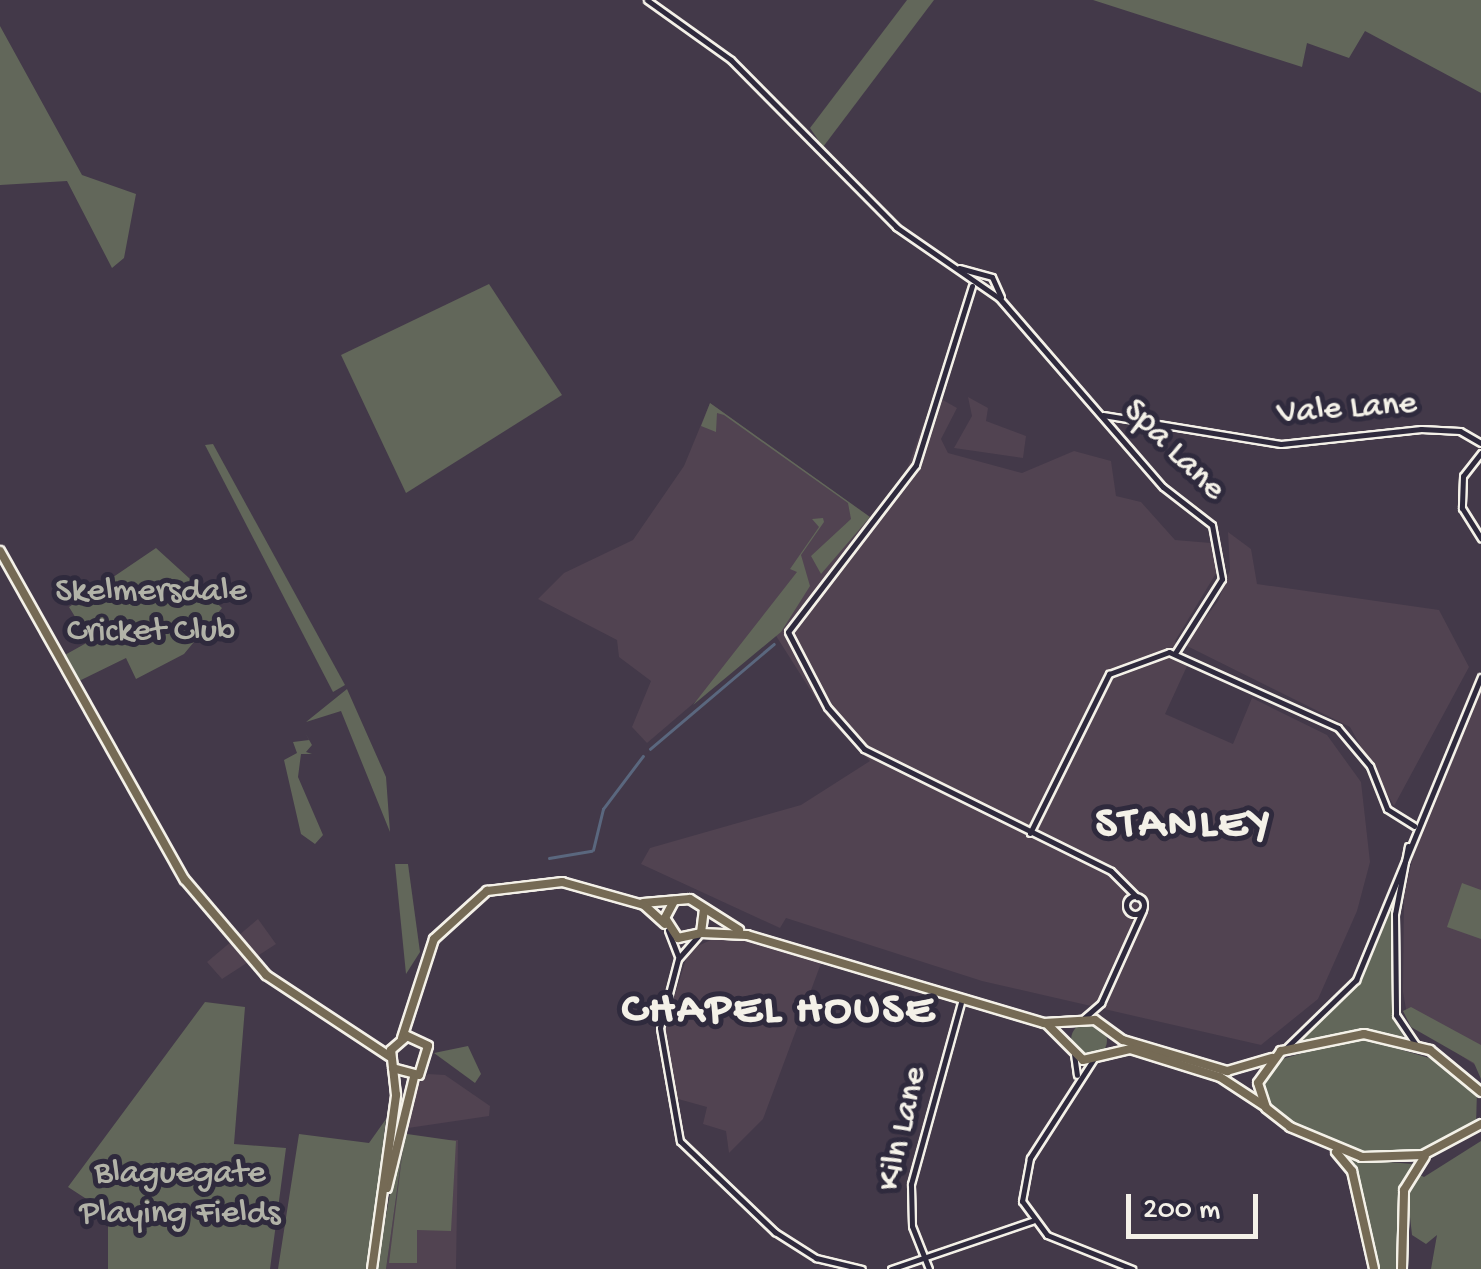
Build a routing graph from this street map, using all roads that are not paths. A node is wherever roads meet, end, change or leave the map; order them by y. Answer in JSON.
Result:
{"nodes":[{"id":1,"x":647,"y":0,"type":"edge"},
{"id":2,"x":953,"y":267,"type":"junction"},
{"id":3,"x":978,"y":270,"type":"junction"},
{"id":4,"x":992,"y":277,"type":"junction"},
{"id":5,"x":972,"y":283,"type":"junction"},
{"id":6,"x":985,"y":289,"type":"junction"},
{"id":7,"x":968,"y":302,"type":"junction"},
{"id":8,"x":1004,"y":303,"type":"junction"},
{"id":9,"x":1103,"y":415,"type":"junction"},
{"id":10,"x":1478,"y":442,"type":"edge"},
{"id":11,"x":1478,"y":455,"type":"edge"},
{"id":12,"x":1479,"y":538,"type":"edge"},
{"id":13,"x":0,"y":550,"type":"edge"},
{"id":14,"x":1175,"y":653,"type":"junction"},
{"id":15,"x":1481,"y":677,"type":"edge"},
{"id":16,"x":1412,"y":830,"type":"junction"},
{"id":17,"x":1030,"y":833,"type":"junction"},
{"id":18,"x":1125,"y":882,"type":"junction"},
{"id":19,"x":1137,"y":896,"type":"junction"},
{"id":20,"x":679,"y":899,"type":"junction"},
{"id":21,"x":1128,"y":899,"type":"junction"},
{"id":22,"x":640,"y":903,"type":"junction"},
{"id":23,"x":702,"y":906,"type":"junction"},
{"id":24,"x":1143,"y":910,"type":"junction"},
{"id":25,"x":1130,"y":913,"type":"junction"},
{"id":26,"x":666,"y":927,"type":"junction"},
{"id":27,"x":699,"y":935,"type":"junction"},
{"id":28,"x":747,"y":935,"type":"junction"},
{"id":29,"x":1134,"y":936,"type":"junction"},
{"id":30,"x":678,"y":959,"type":"junction"},
{"id":31,"x":962,"y":999,"type":"junction"},
{"id":32,"x":1102,"y":1003,"type":"junction"},
{"id":33,"x":412,"y":1018,"type":"junction"},
{"id":34,"x":1080,"y":1021,"type":"junction"},
{"id":35,"x":1044,"y":1023,"type":"junction"},
{"id":36,"x":1107,"y":1029,"type":"junction"},
{"id":37,"x":416,"y":1037,"type":"junction"},
{"id":38,"x":402,"y":1038,"type":"junction"},
{"id":39,"x":375,"y":1042,"type":"junction"},
{"id":40,"x":394,"y":1044,"type":"junction"},
{"id":41,"x":1416,"y":1045,"type":"junction"},
{"id":42,"x":1072,"y":1051,"type":"junction"},
{"id":43,"x":1281,"y":1052,"type":"junction"},
{"id":44,"x":390,"y":1056,"type":"junction"},
{"id":45,"x":1103,"y":1056,"type":"junction"},
{"id":46,"x":1272,"y":1058,"type":"junction"},
{"id":47,"x":1093,"y":1060,"type":"junction"},
{"id":48,"x":1176,"y":1060,"type":"junction"},
{"id":49,"x":393,"y":1068,"type":"junction"},
{"id":50,"x":1206,"y":1069,"type":"junction"},
{"id":51,"x":414,"y":1077,"type":"junction"},
{"id":52,"x":1076,"y":1078,"type":"junction"},
{"id":53,"x":1481,"y":1092,"type":"edge"},
{"id":54,"x":402,"y":1108,"type":"junction"},
{"id":55,"x":1266,"y":1108,"type":"junction"},
{"id":56,"x":393,"y":1114,"type":"junction"},
{"id":57,"x":1481,"y":1124,"type":"edge"},
{"id":58,"x":1481,"y":1132,"type":"edge"},
{"id":59,"x":1470,"y":1136,"type":"junction"},
{"id":60,"x":1333,"y":1150,"type":"junction"},
{"id":61,"x":1433,"y":1152,"type":"junction"},
{"id":62,"x":379,"y":1221,"type":"junction"},
{"id":63,"x":1032,"y":1222,"type":"junction"},
{"id":64,"x":927,"y":1265,"type":"edge"},
{"id":65,"x":372,"y":1269,"type":"edge"},
{"id":66,"x":862,"y":1269,"type":"edge"},
{"id":67,"x":891,"y":1269,"type":"edge"},
{"id":68,"x":1132,"y":1269,"type":"edge"},
{"id":69,"x":1374,"y":1269,"type":"edge"},
{"id":70,"x":1402,"y":1269,"type":"edge"}],
"edges":[{"from":1,"to":2,"type":"street"},
{"from":2,"to":3,"type":"street"},
{"from":2,"to":5,"type":"street"},
{"from":3,"to":4,"type":"street"},
{"from":3,"to":5,"type":"street"},
{"from":4,"to":6,"type":"street"},
{"from":4,"to":8,"type":"street","name":"Spa Lane"},
{"from":5,"to":6,"type":"street","name":"Spa Lane"},
{"from":5,"to":7,"type":"street"},
{"from":6,"to":7,"type":"street"},
{"from":6,"to":8,"type":"street","name":"Spa Lane"},
{"from":7,"to":17,"type":"street"},
{"from":8,"to":9,"type":"street","name":"Spa Lane"},
{"from":9,"to":10,"type":"street","name":"Vale Lane"},
{"from":9,"to":14,"type":"street","name":"Spa Lane"},
{"from":10,"to":11,"type":"street","name":"Vale Lane"},
{"from":11,"to":12,"type":"street","name":"Vale Lane"},
{"from":13,"to":39,"type":"main road"},
{"from":14,"to":16,"type":"street"},
{"from":14,"to":17,"type":"street"},
{"from":15,"to":16,"type":"street"},
{"from":16,"to":41,"type":"street"},
{"from":16,"to":43,"type":"street"},
{"from":17,"to":18,"type":"street"},
{"from":18,"to":19,"type":"street"},
{"from":18,"to":21,"type":"street"},
{"from":19,"to":21,"type":"street"},
{"from":19,"to":24,"type":"street"},
{"from":20,"to":22,"type":"main road"},
{"from":20,"to":23,"type":"main road"},
{"from":20,"to":26,"type":"main road"},
{"from":21,"to":25,"type":"street"},
{"from":22,"to":26,"type":"main road"},
{"from":22,"to":33,"type":"main road"},
{"from":23,"to":27,"type":"main road"},
{"from":23,"to":28,"type":"main road"},
{"from":24,"to":25,"type":"street"},
{"from":24,"to":29,"type":"street"},
{"from":25,"to":29,"type":"street"},
{"from":26,"to":27,"type":"main road"},
{"from":26,"to":30,"type":"street"},
{"from":27,"to":28,"type":"main road"},
{"from":27,"to":30,"type":"street"},
{"from":28,"to":31,"type":"main road"},
{"from":29,"to":32,"type":"street"},
{"from":30,"to":66,"type":"street"},
{"from":31,"to":35,"type":"main road"},
{"from":31,"to":64,"type":"street","name":"Kiln Lane"},
{"from":32,"to":34,"type":"street"},
{"from":32,"to":36,"type":"street"},
{"from":33,"to":37,"type":"main road"},
{"from":33,"to":38,"type":"main road"},
{"from":34,"to":35,"type":"main road"},
{"from":34,"to":36,"type":"main road"},
{"from":34,"to":42,"type":"main road"},
{"from":35,"to":42,"type":"main road"},
{"from":36,"to":45,"type":"main road"},
{"from":36,"to":48,"type":"main road"},
{"from":37,"to":38,"type":"main road"},
{"from":37,"to":51,"type":"main road"},
{"from":38,"to":40,"type":"main road"},
{"from":39,"to":40,"type":"main road"},
{"from":39,"to":44,"type":"main road"},
{"from":40,"to":44,"type":"main road"},
{"from":41,"to":43,"type":"main road"},
{"from":41,"to":53,"type":"main road"},
{"from":42,"to":47,"type":"main road"},
{"from":42,"to":52,"type":"street"},
{"from":43,"to":46,"type":"main road"},
{"from":44,"to":49,"type":"main road"},
{"from":45,"to":47,"type":"main road"},
{"from":45,"to":48,"type":"main road"},
{"from":46,"to":50,"type":"main road"},
{"from":46,"to":55,"type":"main road"},
{"from":47,"to":52,"type":"street"},
{"from":48,"to":50,"type":"main road"},
{"from":49,"to":51,"type":"main road"},
{"from":49,"to":56,"type":"main road"},
{"from":50,"to":55,"type":"main road"},
{"from":51,"to":54,"type":"main road"},
{"from":52,"to":63,"type":"street"},
{"from":54,"to":56,"type":"main road"},
{"from":54,"to":62,"type":"main road"},
{"from":55,"to":60,"type":"main road"},
{"from":56,"to":62,"type":"main road"},
{"from":57,"to":59,"type":"main road"},
{"from":58,"to":59,"type":"main road"},
{"from":59,"to":61,"type":"main road"},
{"from":60,"to":61,"type":"main road"},
{"from":60,"to":69,"type":"main road"},
{"from":61,"to":70,"type":"main road"},
{"from":62,"to":65,"type":"main road"},
{"from":63,"to":64,"type":"street"},
{"from":63,"to":68,"type":"street"},
{"from":64,"to":67,"type":"street"}]}
